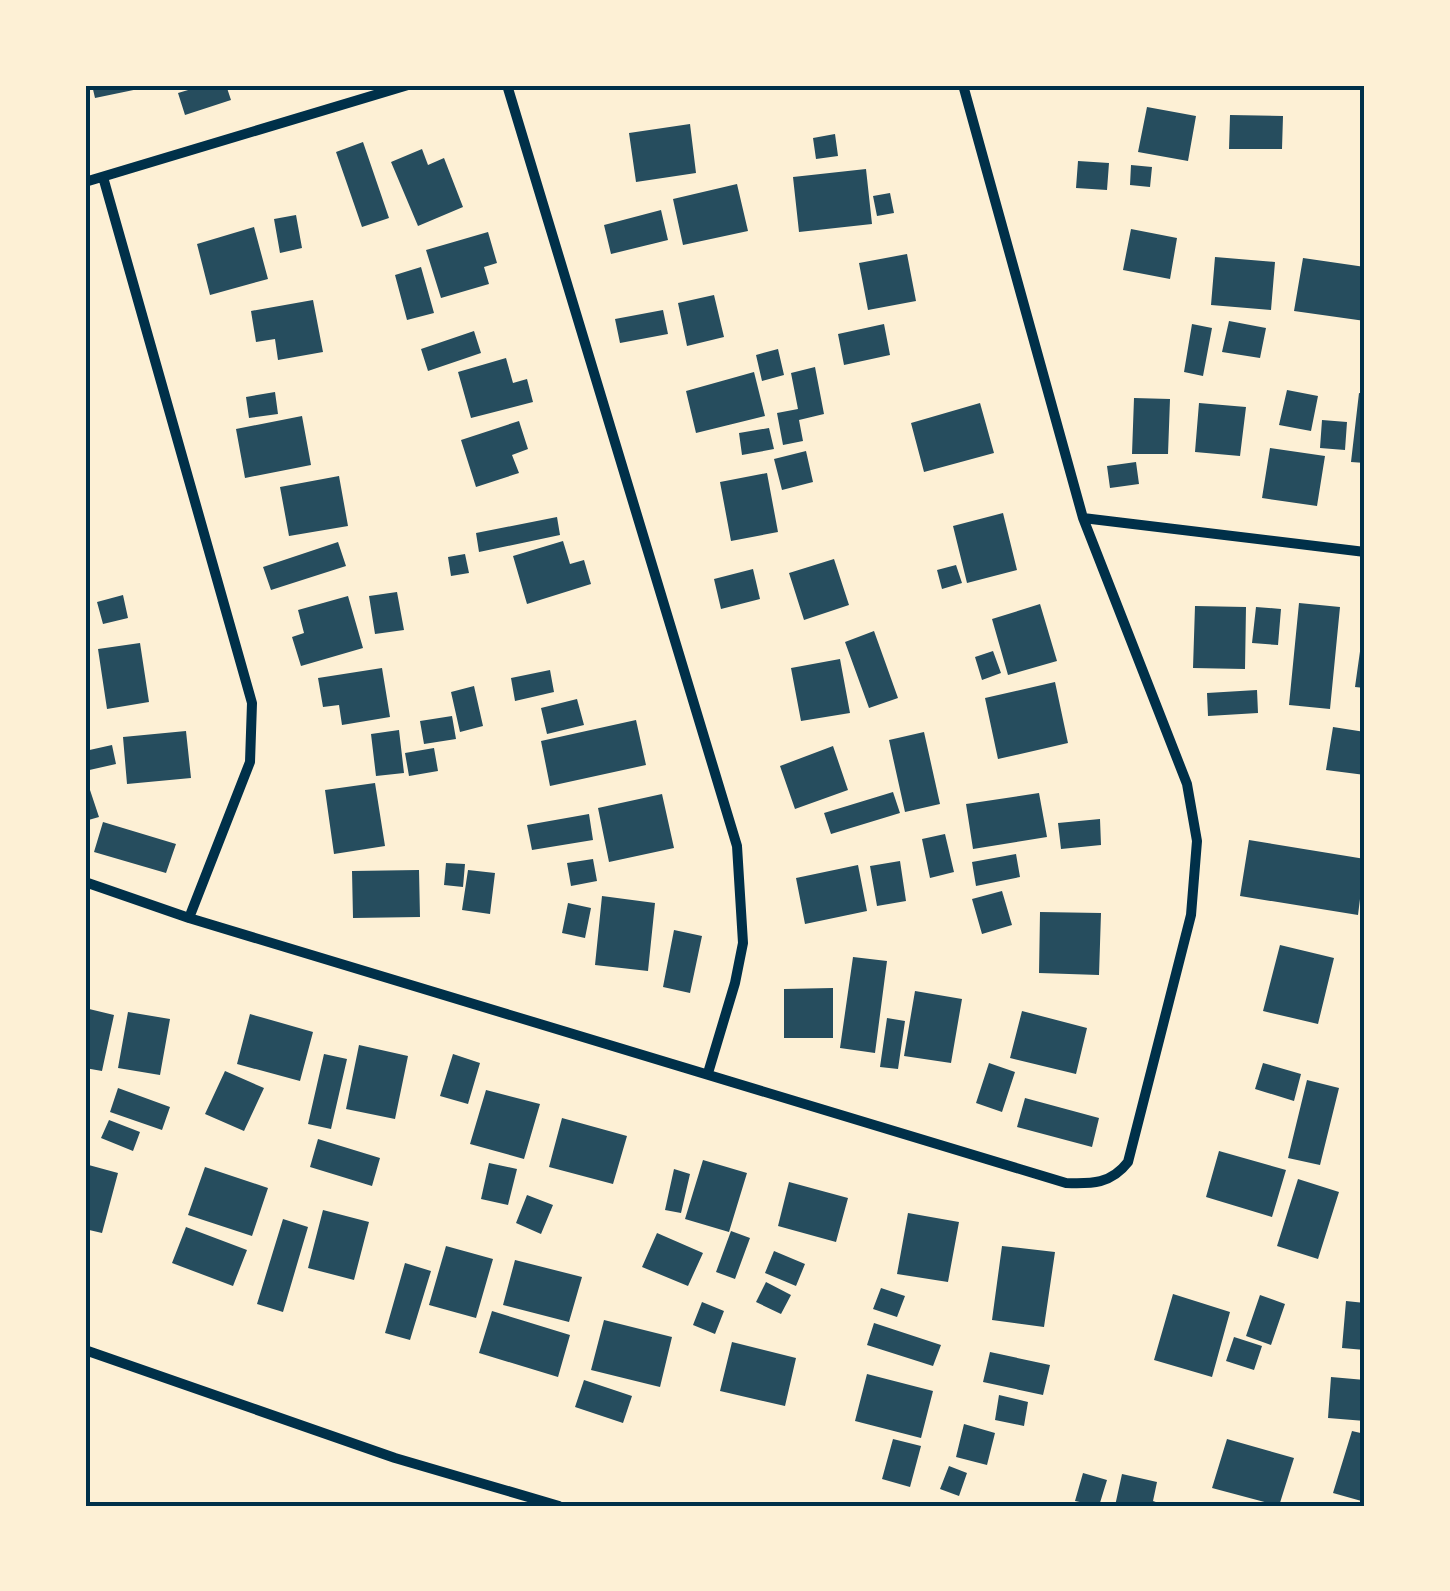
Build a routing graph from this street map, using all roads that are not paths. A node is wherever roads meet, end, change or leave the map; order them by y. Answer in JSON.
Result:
{"nodes":[{"id":1,"x":408,"y":85,"type":"edge"},
{"id":2,"x":507,"y":85,"type":"edge"},
{"id":3,"x":963,"y":85,"type":"edge"},
{"id":4,"x":103,"y":177,"type":"junction"},
{"id":5,"x":85,"y":182,"type":"edge"},
{"id":6,"x":1083,"y":518,"type":"junction"},
{"id":7,"x":1365,"y":552,"type":"edge"},
{"id":8,"x":85,"y":882,"type":"edge"},
{"id":9,"x":189,"y":918,"type":"junction"},
{"id":10,"x":708,"y":1073,"type":"junction"},
{"id":11,"x":85,"y":1350,"type":"edge"},
{"id":12,"x":559,"y":1506,"type":"edge"}],
"edges":[{"from":1,"to":4,"type":"street"},
{"from":2,"to":10,"type":"street"},
{"from":3,"to":6,"type":"street"},
{"from":4,"to":5,"type":"street"},
{"from":4,"to":9,"type":"street"},
{"from":6,"to":7,"type":"street"},
{"from":6,"to":10,"type":"street"},
{"from":8,"to":9,"type":"street"},
{"from":9,"to":10,"type":"street"},
{"from":11,"to":12,"type":"street"}]}
